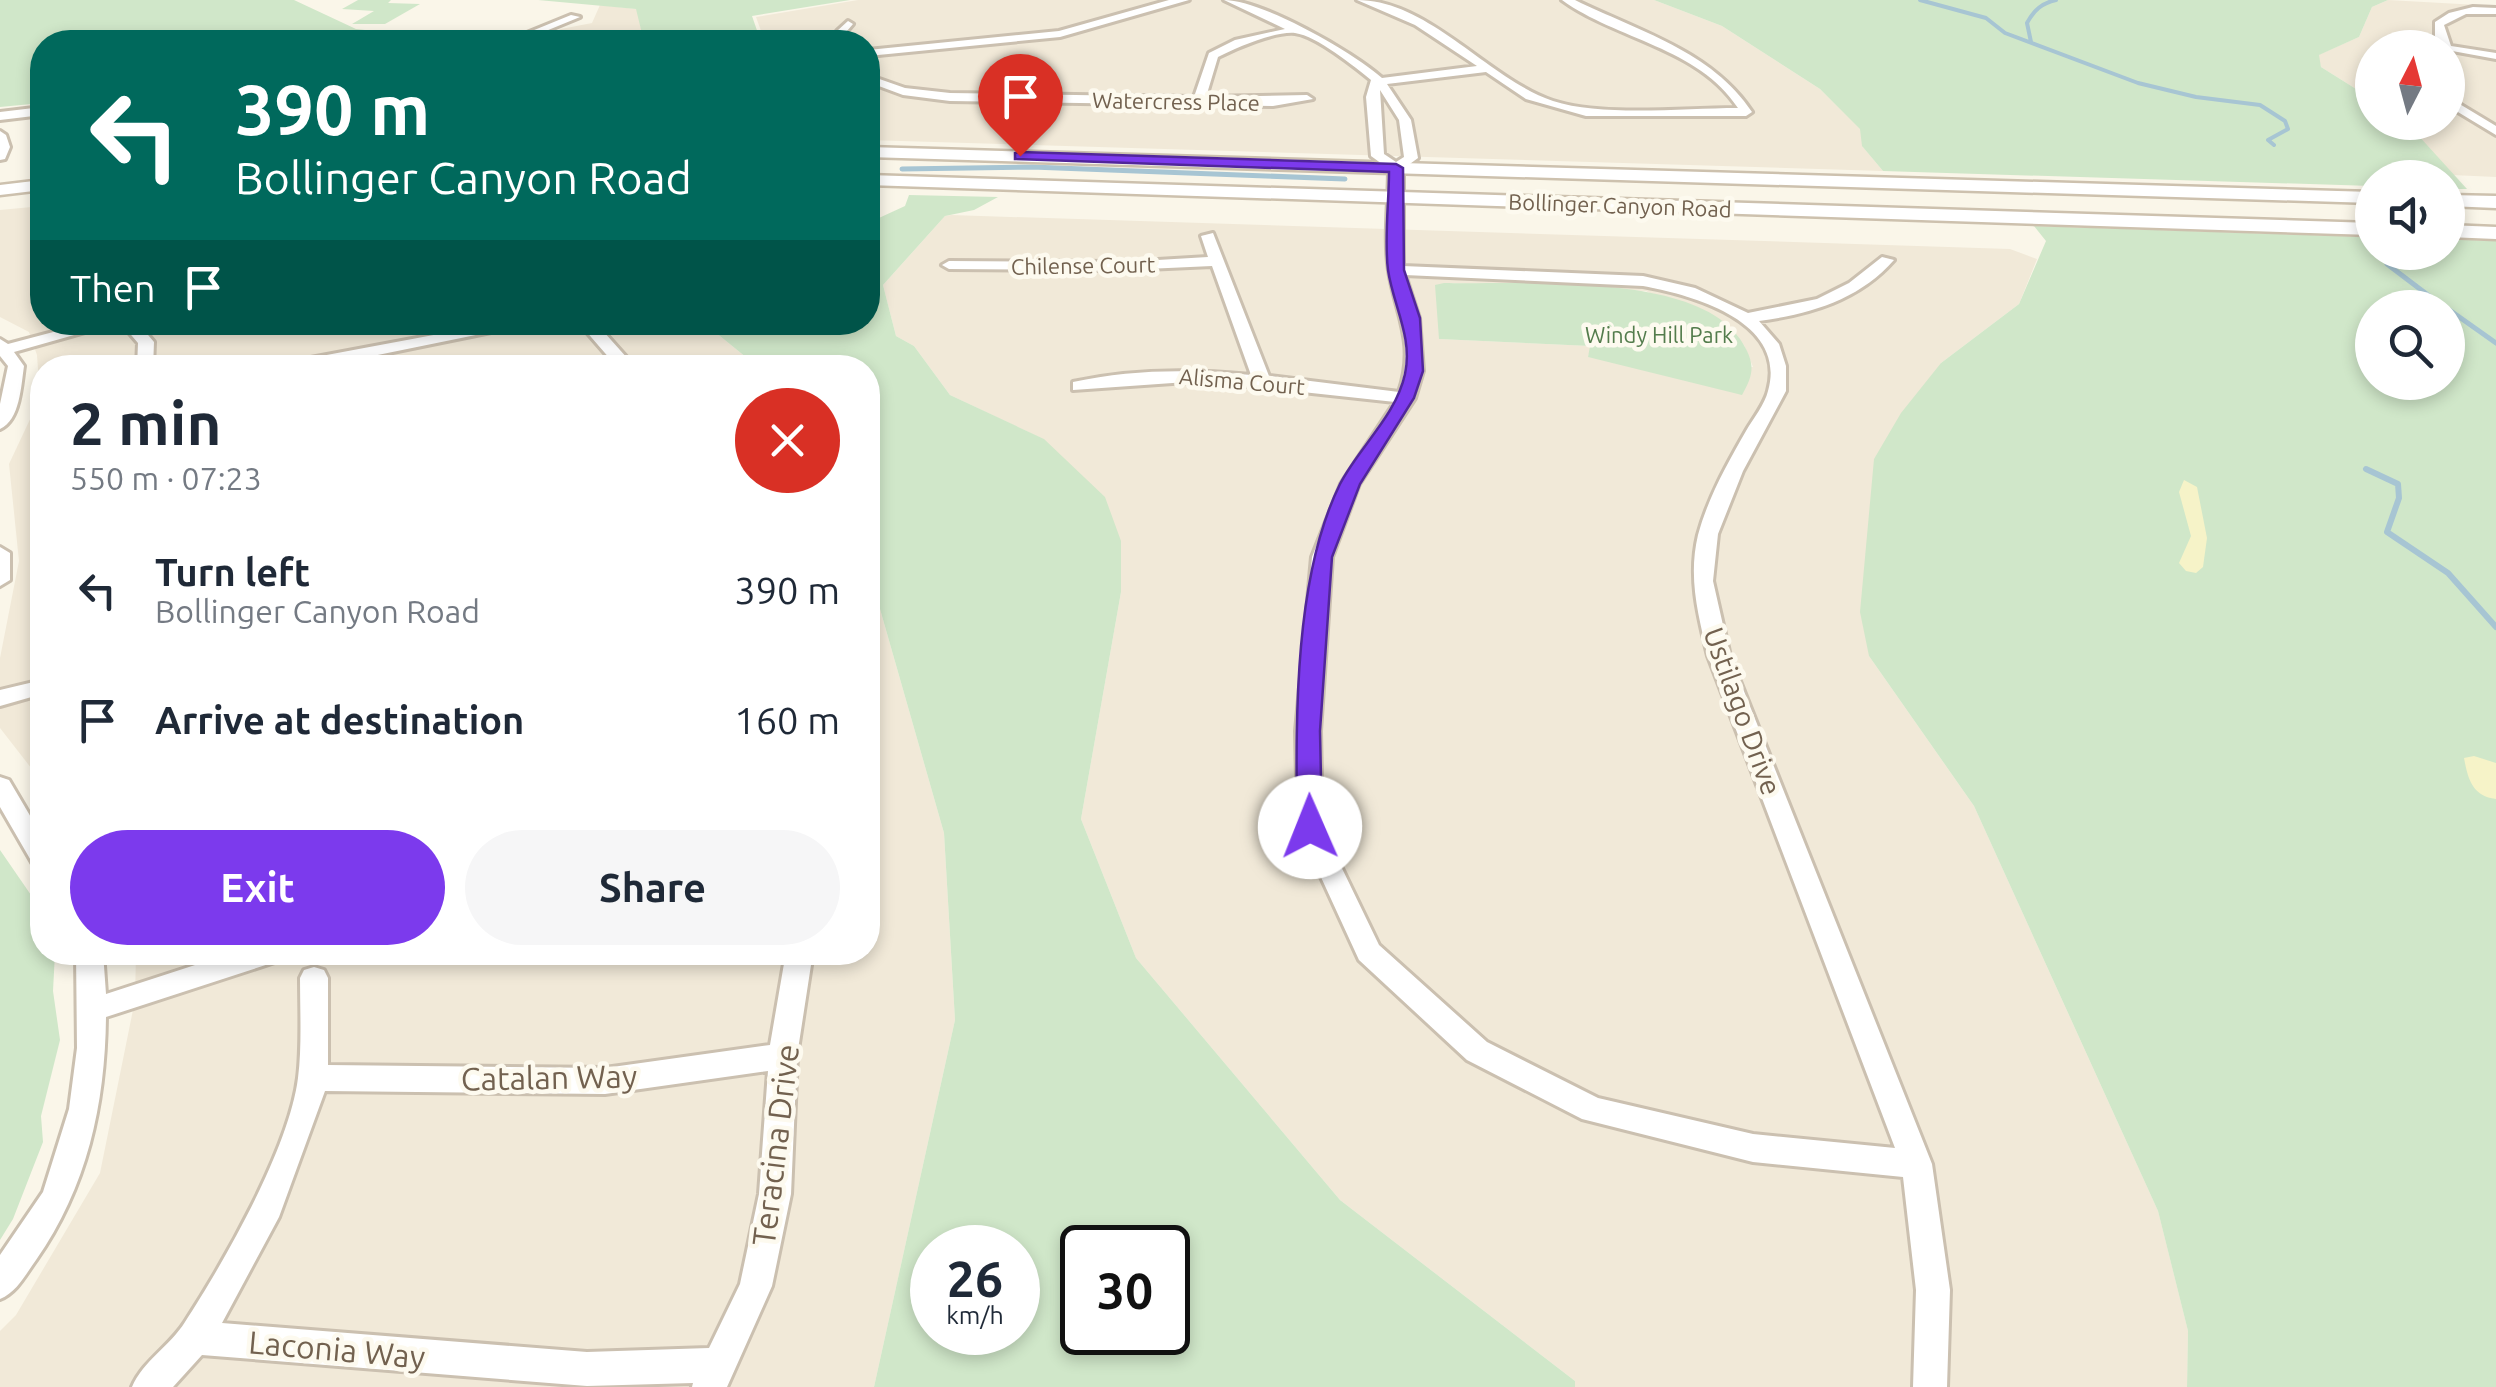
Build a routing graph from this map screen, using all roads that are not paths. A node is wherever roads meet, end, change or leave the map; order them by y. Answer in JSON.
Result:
{"nodes":[{"id":1,"x":1184,"y":0,"type":"edge"},
{"id":2,"x":1230,"y":0,"type":"edge"},
{"id":3,"x":1362,"y":0,"type":"edge"},
{"id":4,"x":1567,"y":0,"type":"edge"},
{"id":5,"x":2496,"y":11,"type":"edge"},
{"id":6,"x":574,"y":17,"type":"dead end"},
{"id":7,"x":848,"y":24,"type":"dead end"},
{"id":8,"x":541,"y":30,"type":"edge"},
{"id":9,"x":843,"y":30,"type":"edge"},
{"id":10,"x":1296,"y":30,"type":"junction"},
{"id":11,"x":2440,"y":30,"type":"edge"},
{"id":12,"x":2465,"y":50,"type":"edge"},
{"id":13,"x":880,"y":52,"type":"edge"},
{"id":14,"x":2496,"y":56,"type":"edge"},
{"id":15,"x":1490,"y":68,"type":"junction"},
{"id":16,"x":880,"y":82,"type":"edge"},
{"id":17,"x":1376,"y":82,"type":"junction"},
{"id":18,"x":1307,"y":99,"type":"dead end"},
{"id":19,"x":1199,"y":102,"type":"junction"},
{"id":20,"x":30,"y":112,"type":"edge"},
{"id":21,"x":2465,"y":112,"type":"edge"},
{"id":22,"x":0,"y":116,"type":"edge"},
{"id":23,"x":2496,"y":131,"type":"edge"},
{"id":24,"x":0,"y":135,"type":"edge"},
{"id":25,"x":880,"y":152,"type":"edge"},
{"id":26,"x":0,"y":156,"type":"edge"},
{"id":27,"x":1396,"y":168,"type":"junction"},
{"id":28,"x":880,"y":180,"type":"edge"},
{"id":29,"x":30,"y":186,"type":"edge"},
{"id":30,"x":0,"y":190,"type":"edge"},
{"id":31,"x":1394,"y":197,"type":"junction"},
{"id":32,"x":2355,"y":197,"type":"edge"},
{"id":33,"x":30,"y":198,"type":"edge"},
{"id":34,"x":2465,"y":201,"type":"edge"},
{"id":35,"x":0,"y":202,"type":"edge"},
{"id":36,"x":2496,"y":202,"type":"edge"},
{"id":37,"x":2355,"y":228,"type":"edge"},
{"id":38,"x":2465,"y":232,"type":"edge"},
{"id":39,"x":2496,"y":233,"type":"edge"},
{"id":40,"x":1208,"y":236,"type":"dead end"},
{"id":41,"x":1887,"y":260,"type":"dead end"},
{"id":42,"x":1216,"y":261,"type":"junction"},
{"id":43,"x":949,"y":265,"type":"dead end"},
{"id":44,"x":1396,"y":270,"type":"junction"},
{"id":45,"x":1746,"y":318,"type":"junction"},
{"id":46,"x":53,"y":335,"type":"edge"},
{"id":47,"x":462,"y":335,"type":"edge"},
{"id":48,"x":598,"y":335,"type":"edge"},
{"id":49,"x":3,"y":346,"type":"edge"},
{"id":50,"x":354,"y":355,"type":"edge"},
{"id":51,"x":616,"y":355,"type":"edge"},
{"id":52,"x":1262,"y":381,"type":"junction"},
{"id":53,"x":1080,"y":386,"type":"dead end"},
{"id":54,"x":1406,"y":398,"type":"junction"},
{"id":55,"x":0,"y":424,"type":"edge"},
{"id":56,"x":0,"y":552,"type":"edge"},
{"id":57,"x":0,"y":580,"type":"edge"},
{"id":58,"x":30,"y":690,"type":"edge"},
{"id":59,"x":0,"y":698,"type":"edge"},
{"id":60,"x":0,"y":786,"type":"edge"},
{"id":61,"x":30,"y":837,"type":"edge"},
{"id":62,"x":90,"y":965,"type":"edge"},
{"id":63,"x":231,"y":965,"type":"edge"},
{"id":64,"x":798,"y":965,"type":"edge"},
{"id":65,"x":314,"y":978,"type":"dead end"},
{"id":66,"x":94,"y":1009,"type":"junction"},
{"id":67,"x":784,"y":1056,"type":"junction"},
{"id":68,"x":313,"y":1078,"type":"junction"},
{"id":69,"x":1917,"y":1164,"type":"junction"},
{"id":70,"x":0,"y":1283,"type":"edge"},
{"id":71,"x":196,"y":1338,"type":"junction"},
{"id":72,"x":714,"y":1376,"type":"edge"},
{"id":73,"x":149,"y":1387,"type":"edge"},
{"id":74,"x":1930,"y":1387,"type":"edge"}],
"edges":[{"from":1,"to":13,"type":"street"},
{"from":2,"to":10,"type":"street"},
{"from":3,"to":15,"type":"street"},
{"from":4,"to":15,"type":"street"},
{"from":5,"to":11,"type":"street"},
{"from":6,"to":8,"type":"street"},
{"from":7,"to":9,"type":"street"},
{"from":10,"to":17,"type":"street"},
{"from":10,"to":19,"type":"street"},
{"from":12,"to":14,"type":"street"},
{"from":15,"to":17,"type":"street"},
{"from":16,"to":19,"type":"street","name":"Watercress Place"},
{"from":17,"to":27,"type":"street"},
{"from":17,"to":27,"type":"street"},
{"from":18,"to":19,"type":"street","name":"Watercress Place"},
{"from":20,"to":22,"type":"street"},
{"from":21,"to":23,"type":"street"},
{"from":24,"to":26,"type":"street"},
{"from":25,"to":27,"type":"main road","name":"Bollinger Canyon Road"},
{"from":27,"to":31,"type":"street"},
{"from":27,"to":32,"type":"main road","name":"Bollinger Canyon Road"},
{"from":28,"to":31,"type":"main road","name":"Bollinger Canyon Road"},
{"from":29,"to":30,"type":"main road"},
{"from":31,"to":37,"type":"main road","name":"Bollinger Canyon Road"},
{"from":31,"to":44,"type":"street"},
{"from":33,"to":35,"type":"main road"},
{"from":34,"to":36,"type":"main road"},
{"from":38,"to":39,"type":"main road"},
{"from":40,"to":42,"type":"street"},
{"from":41,"to":45,"type":"street"},
{"from":42,"to":43,"type":"street","name":"Chilense Court"},
{"from":42,"to":52,"type":"street"},
{"from":44,"to":45,"type":"street","name":"Ustilago Drive"},
{"from":44,"to":54,"type":"street"},
{"from":45,"to":69,"type":"street","name":"Ustilago Drive"},
{"from":46,"to":49,"type":"street"},
{"from":47,"to":50,"type":"street"},
{"from":48,"to":51,"type":"street"},
{"from":49,"to":55,"type":"street"},
{"from":52,"to":53,"type":"street","name":"Alisma Court"},
{"from":52,"to":54,"type":"street","name":"Alisma Court"},
{"from":54,"to":69,"type":"street"},
{"from":56,"to":57,"type":"street"},
{"from":58,"to":59,"type":"street"},
{"from":60,"to":61,"type":"street"},
{"from":62,"to":66,"type":"street"},
{"from":63,"to":66,"type":"street"},
{"from":64,"to":67,"type":"street","name":"Teracina Drive"},
{"from":65,"to":68,"type":"street"},
{"from":66,"to":70,"type":"street"},
{"from":67,"to":68,"type":"street","name":"Catalan Way"},
{"from":67,"to":72,"type":"street","name":"Teracina Drive"},
{"from":68,"to":71,"type":"street"},
{"from":69,"to":74,"type":"street"},
{"from":71,"to":72,"type":"street","name":"Laconia Way"},
{"from":71,"to":73,"type":"street"}]}
